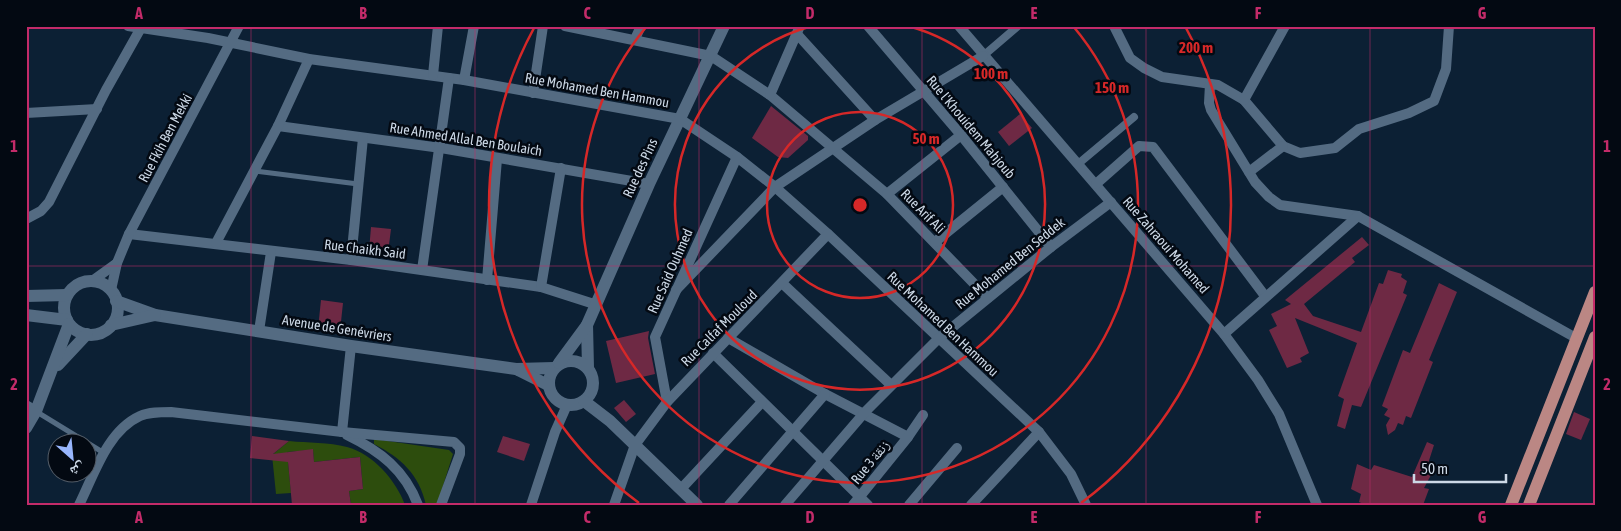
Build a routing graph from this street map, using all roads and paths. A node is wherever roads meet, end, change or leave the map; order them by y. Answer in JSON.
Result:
{"nodes":[{"id":1,"x":128,"y":26,"type":"edge"},
{"id":2,"x":239,"y":26,"type":"edge"},
{"id":3,"x":438,"y":26,"type":"edge"},
{"id":4,"x":474,"y":26,"type":"edge"},
{"id":5,"x":543,"y":26,"type":"edge"},
{"id":6,"x":565,"y":26,"type":"edge"},
{"id":7,"x":641,"y":26,"type":"edge"},
{"id":8,"x":724,"y":26,"type":"edge"},
{"id":9,"x":868,"y":26,"type":"edge"},
{"id":10,"x":959,"y":26,"type":"edge"},
{"id":11,"x":1018,"y":26,"type":"edge"},
{"id":12,"x":1114,"y":26,"type":"edge"},
{"id":13,"x":1285,"y":26,"type":"edge"},
{"id":14,"x":1449,"y":26,"type":"edge"},
{"id":15,"x":141,"y":28,"type":"edge"},
{"id":16,"x":798,"y":30,"type":"edge"},
{"id":17,"x":635,"y":39,"type":"junction"},
{"id":18,"x":230,"y":44,"type":"junction"},
{"id":19,"x":710,"y":56,"type":"junction"},
{"id":20,"x":983,"y":56,"type":"junction"},
{"id":21,"x":309,"y":59,"type":"junction"},
{"id":22,"x":432,"y":75,"type":"junction"},
{"id":23,"x":449,"y":78,"type":"junction"},
{"id":24,"x":464,"y":80,"type":"junction"},
{"id":25,"x":1210,"y":84,"type":"junction"},
{"id":26,"x":533,"y":92,"type":"junction"},
{"id":27,"x":925,"y":92,"type":"junction"},
{"id":28,"x":770,"y":95,"type":"junction"},
{"id":29,"x":1244,"y":100,"type":"junction"},
{"id":30,"x":97,"y":109,"type":"junction"},
{"id":31,"x":26,"y":113,"type":"edge"},
{"id":32,"x":1134,"y":117,"type":"dead end"},
{"id":33,"x":680,"y":119,"type":"junction"},
{"id":34,"x":875,"y":120,"type":"junction"},
{"id":35,"x":278,"y":126,"type":"junction"},
{"id":36,"x":961,"y":135,"type":"junction"},
{"id":37,"x":363,"y":138,"type":"junction"},
{"id":38,"x":1282,"y":146,"type":"junction"},
{"id":39,"x":441,"y":148,"type":"junction"},
{"id":40,"x":833,"y":148,"type":"junction"},
{"id":41,"x":738,"y":157,"type":"junction"},
{"id":42,"x":497,"y":158,"type":"junction"},
{"id":43,"x":1078,"y":164,"type":"junction"},
{"id":44,"x":561,"y":168,"type":"junction"},
{"id":45,"x":254,"y":171,"type":"junction"},
{"id":46,"x":1249,"y":172,"type":"junction"},
{"id":47,"x":359,"y":184,"type":"junction"},
{"id":48,"x":649,"y":184,"type":"junction"},
{"id":49,"x":1096,"y":184,"type":"junction"},
{"id":50,"x":775,"y":187,"type":"junction"},
{"id":51,"x":1003,"y":187,"type":"junction"},
{"id":52,"x":887,"y":194,"type":"junction"},
{"id":53,"x":1111,"y":202,"type":"junction"},
{"id":54,"x":1358,"y":216,"type":"junction"},
{"id":55,"x":26,"y":218,"type":"edge"},
{"id":56,"x":129,"y":234,"type":"junction"},
{"id":57,"x":828,"y":234,"type":"junction"},
{"id":58,"x":935,"y":242,"type":"junction"},
{"id":59,"x":216,"y":243,"type":"junction"},
{"id":60,"x":1051,"y":247,"type":"junction"},
{"id":61,"x":272,"y":252,"type":"junction"},
{"id":62,"x":351,"y":260,"type":"junction"},
{"id":63,"x":117,"y":263,"type":"junction"},
{"id":64,"x":422,"y":270,"type":"junction"},
{"id":65,"x":487,"y":280,"type":"junction"},
{"id":66,"x":92,"y":281,"type":"junction"},
{"id":67,"x":783,"y":284,"type":"junction"},
{"id":68,"x":541,"y":287,"type":"junction"},
{"id":69,"x":676,"y":290,"type":"junction"},
{"id":70,"x":1595,"y":292,"type":"edge"},
{"id":71,"x":67,"y":295,"type":"junction"},
{"id":72,"x":114,"y":295,"type":"junction"},
{"id":73,"x":26,"y":296,"type":"edge"},
{"id":74,"x":1265,"y":296,"type":"junction"},
{"id":75,"x":988,"y":298,"type":"junction"},
{"id":76,"x":594,"y":304,"type":"junction"},
{"id":77,"x":26,"y":315,"type":"edge"},
{"id":78,"x":154,"y":315,"type":"junction"},
{"id":79,"x":68,"y":322,"type":"junction"},
{"id":80,"x":111,"y":325,"type":"junction"},
{"id":81,"x":587,"y":325,"type":"junction"},
{"id":82,"x":259,"y":331,"type":"junction"},
{"id":83,"x":87,"y":334,"type":"junction"},
{"id":84,"x":1224,"y":334,"type":"junction"},
{"id":85,"x":1595,"y":337,"type":"edge"},
{"id":86,"x":728,"y":338,"type":"junction"},
{"id":87,"x":1576,"y":338,"type":"junction"},
{"id":88,"x":938,"y":339,"type":"junction"},
{"id":89,"x":351,"y":346,"type":"junction"},
{"id":90,"x":713,"y":353,"type":"junction"},
{"id":91,"x":1592,"y":353,"type":"edge"},
{"id":92,"x":557,"y":366,"type":"junction"},
{"id":93,"x":54,"y":368,"type":"junction"},
{"id":94,"x":588,"y":368,"type":"junction"},
{"id":95,"x":516,"y":369,"type":"junction"},
{"id":96,"x":548,"y":385,"type":"junction"},
{"id":97,"x":891,"y":385,"type":"junction"},
{"id":98,"x":825,"y":394,"type":"junction"},
{"id":99,"x":584,"y":401,"type":"junction"},
{"id":100,"x":667,"y":402,"type":"junction"},
{"id":101,"x":762,"y":402,"type":"junction"},
{"id":102,"x":567,"y":405,"type":"junction"},
{"id":103,"x":31,"y":408,"type":"edge"},
{"id":104,"x":865,"y":412,"type":"junction"},
{"id":105,"x":923,"y":415,"type":"dead end"},
{"id":106,"x":26,"y":428,"type":"edge"},
{"id":107,"x":342,"y":432,"type":"junction"},
{"id":108,"x":794,"y":432,"type":"junction"},
{"id":109,"x":1039,"y":432,"type":"junction"},
{"id":110,"x":908,"y":437,"type":"junction"},
{"id":111,"x":635,"y":445,"type":"junction"},
{"id":112,"x":957,"y":448,"type":"dead end"},
{"id":113,"x":104,"y":453,"type":"junction"},
{"id":114,"x":823,"y":461,"type":"junction"},
{"id":115,"x":681,"y":489,"type":"junction"},
{"id":116,"x":860,"y":497,"type":"junction"},
{"id":117,"x":1313,"y":503,"type":"edge"},
{"id":118,"x":79,"y":505,"type":"edge"},
{"id":119,"x":418,"y":505,"type":"edge"},
{"id":120,"x":442,"y":505,"type":"edge"},
{"id":121,"x":531,"y":505,"type":"edge"},
{"id":122,"x":614,"y":505,"type":"edge"},
{"id":123,"x":697,"y":505,"type":"edge"},
{"id":124,"x":729,"y":505,"type":"edge"},
{"id":125,"x":785,"y":505,"type":"edge"},
{"id":126,"x":853,"y":505,"type":"edge"},
{"id":127,"x":868,"y":505,"type":"edge"},
{"id":128,"x":909,"y":505,"type":"edge"},
{"id":129,"x":971,"y":505,"type":"edge"},
{"id":130,"x":1086,"y":505,"type":"edge"},
{"id":131,"x":1511,"y":505,"type":"edge"},
{"id":132,"x":1529,"y":505,"type":"edge"}],
"edges":[{"from":1,"to":15,"type":"street","name":"Rue Mohamed Ben Hammou"},
{"from":2,"to":18,"type":"street","name":"Rue Fkih Ben Mekki"},
{"from":3,"to":22,"type":"street"},
{"from":4,"to":24,"type":"street"},
{"from":5,"to":26,"type":"street"},
{"from":6,"to":17,"type":"street"},
{"from":7,"to":17,"type":"street"},
{"from":8,"to":19,"type":"street","name":"Rue des Pins"},
{"from":9,"to":27,"type":"street","name":"Rue l'Khouidem Mahjoub"},
{"from":10,"to":20,"type":"street","name":"Rue Zahraoui Mohamed"},
{"from":11,"to":20,"type":"street"},
{"from":12,"to":25,"type":"street"},
{"from":13,"to":29,"type":"street"},
{"from":14,"to":38,"type":"street"},
{"from":15,"to":18,"type":"street","name":"Rue Mohamed Ben Hammou"},
{"from":15,"to":30,"type":"street"},
{"from":16,"to":28,"type":"street"},
{"from":16,"to":34,"type":"street"},
{"from":17,"to":19,"type":"street"},
{"from":18,"to":21,"type":"street","name":"Rue Mohamed Ben Hammou"},
{"from":18,"to":56,"type":"street","name":"Rue Fkih Ben Mekki"},
{"from":19,"to":28,"type":"street","name":"Rue Arif Ali"},
{"from":19,"to":33,"type":"street","name":"Rue des Pins"},
{"from":20,"to":27,"type":"street"},
{"from":20,"to":43,"type":"street","name":"Rue Zahraoui Mohamed"},
{"from":21,"to":22,"type":"street","name":"Rue Mohamed Ben Hammou"},
{"from":21,"to":35,"type":"street"},
{"from":22,"to":23,"type":"street","name":"Rue Mohamed Ben Hammou"},
{"from":23,"to":24,"type":"street","name":"Rue Mohamed Ben Hammou"},
{"from":23,"to":39,"type":"street"},
{"from":24,"to":26,"type":"street","name":"Rue Mohamed Ben Hammou"},
{"from":25,"to":29,"type":"street"},
{"from":25,"to":46,"type":"street"},
{"from":26,"to":33,"type":"street","name":"Rue Mohamed Ben Hammou"},
{"from":27,"to":34,"type":"street"},
{"from":27,"to":36,"type":"street","name":"Rue l'Khouidem Mahjoub"},
{"from":28,"to":40,"type":"street","name":"Rue Arif Ali"},
{"from":29,"to":38,"type":"street"},
{"from":30,"to":31,"type":"street"},
{"from":30,"to":55,"type":"street"},
{"from":32,"to":43,"type":"street"},
{"from":33,"to":41,"type":"street","name":"Rue Mohamed Ben Hammou"},
{"from":33,"to":48,"type":"street","name":"Rue des Pins"},
{"from":34,"to":40,"type":"street"},
{"from":35,"to":37,"type":"street","name":"Rue Ahmed Allal Ben Boulaich"},
{"from":35,"to":45,"type":"street"},
{"from":36,"to":51,"type":"street","name":"Rue l'Khouidem Mahjoub"},
{"from":36,"to":52,"type":"street"},
{"from":37,"to":39,"type":"street","name":"Rue Ahmed Allal Ben Boulaich"},
{"from":37,"to":47,"type":"street"},
{"from":38,"to":46,"type":"street"},
{"from":39,"to":42,"type":"street","name":"Rue Ahmed Allal Ben Boulaich"},
{"from":39,"to":64,"type":"street"},
{"from":40,"to":50,"type":"street"},
{"from":40,"to":52,"type":"street","name":"Rue Arif Ali"},
{"from":41,"to":50,"type":"street","name":"Rue Mohamed Ben Hammou"},
{"from":41,"to":69,"type":"street","name":"Rue Said Ouhmed"},
{"from":42,"to":44,"type":"street","name":"Rue Ahmed Allal Ben Boulaich"},
{"from":42,"to":65,"type":"street"},
{"from":43,"to":49,"type":"street","name":"Rue Zahraoui Mohamed"},
{"from":44,"to":48,"type":"street","name":"Rue Ahmed Allal Ben Boulaich"},
{"from":44,"to":68,"type":"street"},
{"from":45,"to":47,"type":"lane"},
{"from":45,"to":59,"type":"street"},
{"from":46,"to":54,"type":"street"},
{"from":47,"to":62,"type":"street"},
{"from":48,"to":76,"type":"street","name":"Rue des Pins"},
{"from":49,"to":53,"type":"street","name":"Rue Zahraoui Mohamed"},
{"from":49,"to":74,"type":"street"},
{"from":50,"to":57,"type":"street","name":"Rue Mohamed Ben Hammou"},
{"from":50,"to":69,"type":"street"},
{"from":51,"to":58,"type":"street"},
{"from":51,"to":60,"type":"street","name":"Rue l'Khouidem Mahjoub"},
{"from":52,"to":58,"type":"street","name":"Rue Arif Ali"},
{"from":53,"to":60,"type":"street","name":"Rue Mohamed Ben Seddek"},
{"from":53,"to":84,"type":"street","name":"Rue Zahraoui Mohamed"},
{"from":54,"to":74,"type":"street"},
{"from":54,"to":87,"type":"street"},
{"from":56,"to":59,"type":"street","name":"Rue Chaikh Said"},
{"from":56,"to":63,"type":"street","name":"Rue Fkih Ben Mekki"},
{"from":57,"to":67,"type":"street","name":"Rue Calfaf Mouloud"},
{"from":57,"to":88,"type":"street","name":"Rue Mohamed Ben Hammou"},
{"from":58,"to":75,"type":"street","name":"Rue Arif Ali"},
{"from":59,"to":61,"type":"street","name":"Rue Chaikh Said"},
{"from":60,"to":75,"type":"street","name":"Rue Mohamed Ben Seddek"},
{"from":61,"to":62,"type":"street","name":"Rue Chaikh Said"},
{"from":61,"to":82,"type":"street"},
{"from":62,"to":64,"type":"street","name":"Rue Chaikh Said"},
{"from":63,"to":66,"type":"street"},
{"from":63,"to":72,"type":"street","name":"Rue Fkih Ben Mekki"},
{"from":64,"to":65,"type":"street","name":"Rue Chaikh Said"},
{"from":65,"to":68,"type":"street","name":"Rue Chaikh Said"},
{"from":66,"to":71,"type":"street"},
{"from":66,"to":72,"type":"street"},
{"from":67,"to":86,"type":"street","name":"Rue Calfaf Mouloud"},
{"from":67,"to":97,"type":"street"},
{"from":68,"to":76,"type":"street","name":"Rue Chaikh Said"},
{"from":69,"to":100,"type":"street","name":"Rue Said Ouhmed"},
{"from":70,"to":87,"type":"main road"},
{"from":71,"to":73,"type":"street"},
{"from":71,"to":79,"type":"street"},
{"from":72,"to":78,"type":"street","name":"Avenue de Genévriers"},
{"from":72,"to":80,"type":"street"},
{"from":74,"to":84,"type":"street"},
{"from":75,"to":88,"type":"street","name":"Rue Mohamed Ben Seddek"},
{"from":76,"to":81,"type":"street","name":"Rue des Pins"},
{"from":77,"to":79,"type":"street"},
{"from":78,"to":80,"type":"street","name":"Avenue de Genévriers"},
{"from":78,"to":82,"type":"street","name":"Avenue de Genévriers"},
{"from":79,"to":83,"type":"street"},
{"from":79,"to":93,"type":"street"},
{"from":80,"to":83,"type":"street"},
{"from":81,"to":92,"type":"street","name":"Rue des Pins"},
{"from":81,"to":94,"type":"street","name":"Rue des Pins"},
{"from":82,"to":89,"type":"street","name":"Avenue de Genévriers"},
{"from":83,"to":93,"type":"street"},
{"from":84,"to":117,"type":"street","name":"Rue Zahraoui Mohamed"},
{"from":85,"to":91,"type":"main road"},
{"from":86,"to":90,"type":"street","name":"Rue Calfaf Mouloud"},
{"from":86,"to":98,"type":"street"},
{"from":87,"to":131,"type":"main road"},
{"from":88,"to":97,"type":"street","name":"Rue Mohamed Ben Seddek"},
{"from":88,"to":109,"type":"street","name":"Rue Mohamed Ben Hammou"},
{"from":89,"to":95,"type":"street","name":"Avenue de Genévriers"},
{"from":89,"to":107,"type":"street"},
{"from":90,"to":100,"type":"street","name":"Rue Calfaf Mouloud"},
{"from":90,"to":101,"type":"street"},
{"from":91,"to":132,"type":"main road"},
{"from":92,"to":94,"type":"street"},
{"from":92,"to":95,"type":"street","name":"Avenue de Genévriers"},
{"from":92,"to":96,"type":"street"},
{"from":93,"to":103,"type":"street"},
{"from":94,"to":99,"type":"street"},
{"from":95,"to":96,"type":"street","name":"Avenue de Genévriers"},
{"from":96,"to":102,"type":"street"},
{"from":97,"to":104,"type":"street","name":"Rue Mohamed Ben Seddek"},
{"from":98,"to":104,"type":"street"},
{"from":98,"to":108,"type":"street"},
{"from":99,"to":102,"type":"street"},
{"from":99,"to":111,"type":"street"},
{"from":100,"to":111,"type":"street","name":"Rue Calfaf Mouloud"},
{"from":101,"to":108,"type":"street"},
{"from":101,"to":115,"type":"street"},
{"from":102,"to":121,"type":"street"},
{"from":103,"to":106,"type":"street"},
{"from":103,"to":113,"type":"lane"},
{"from":104,"to":110,"type":"street"},
{"from":104,"to":114,"type":"street","name":"Rue Mohamed Ben Seddek"},
{"from":105,"to":110,"type":"street","name":"Rue 3 زنقة"},
{"from":107,"to":113,"type":"street"},
{"from":107,"to":119,"type":"street"},
{"from":107,"to":120,"type":"street"},
{"from":108,"to":114,"type":"street"},
{"from":108,"to":124,"type":"street"},
{"from":109,"to":129,"type":"street"},
{"from":109,"to":130,"type":"street","name":"Rue Mohamed Ben Hammou"},
{"from":110,"to":116,"type":"street","name":"Rue 3 زنقة"},
{"from":111,"to":115,"type":"street"},
{"from":111,"to":122,"type":"street","name":"Rue Calfaf Mouloud"},
{"from":112,"to":128,"type":"street"},
{"from":113,"to":118,"type":"street"},
{"from":114,"to":116,"type":"street"},
{"from":114,"to":125,"type":"street","name":"Rue Mohamed Ben Seddek"},
{"from":115,"to":123,"type":"street"},
{"from":116,"to":126,"type":"street","name":"Rue 3 زنقة"},
{"from":116,"to":127,"type":"street"}]}
